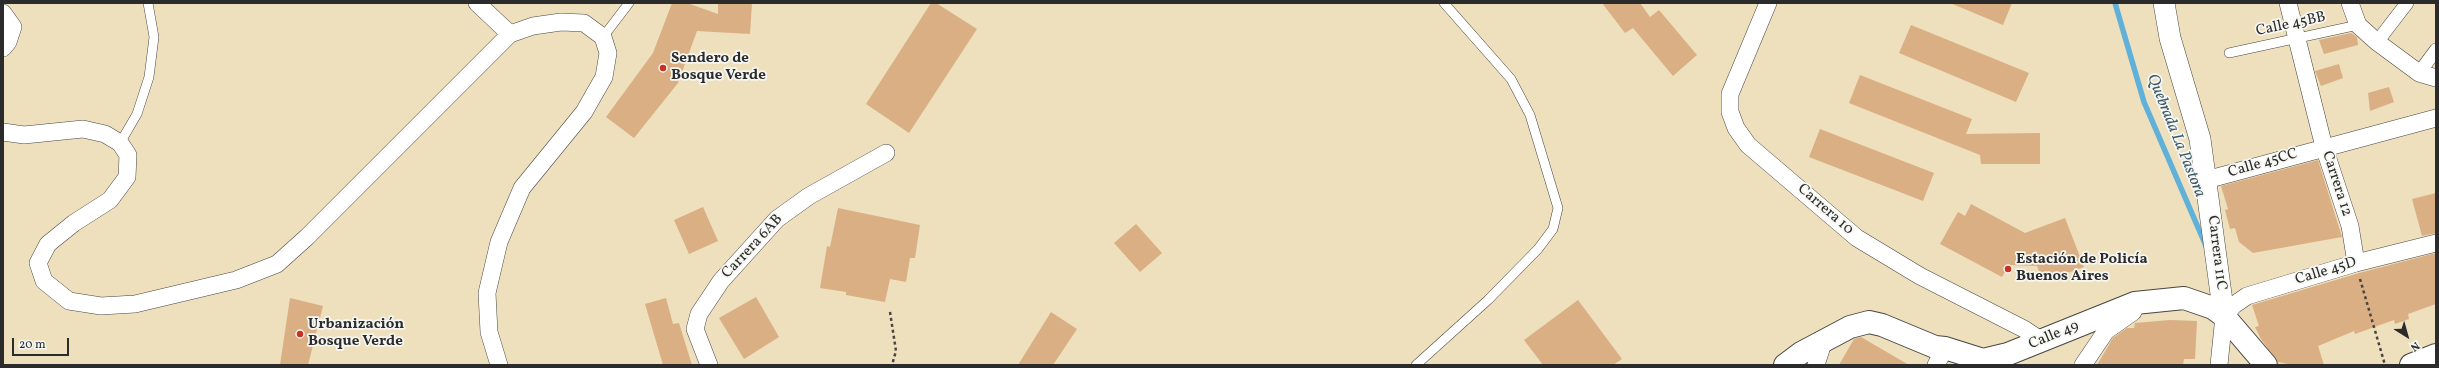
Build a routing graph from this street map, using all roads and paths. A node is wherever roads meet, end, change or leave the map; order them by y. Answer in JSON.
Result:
{"nodes":[{"id":1,"x":148,"y":3,"type":"edge"},
{"id":2,"x":477,"y":3,"type":"edge"},
{"id":3,"x":629,"y":3,"type":"edge"},
{"id":4,"x":1444,"y":3,"type":"edge"},
{"id":5,"x":1768,"y":3,"type":"edge"},
{"id":6,"x":2164,"y":3,"type":"edge"},
{"id":7,"x":2288,"y":3,"type":"edge"},
{"id":8,"x":2350,"y":3,"type":"edge"},
{"id":9,"x":2406,"y":3,"type":"edge"},
{"id":10,"x":3,"y":13,"type":"edge"},
{"id":11,"x":2358,"y":25,"type":"junction"},
{"id":12,"x":510,"y":34,"type":"junction"},
{"id":13,"x":603,"y":37,"type":"junction"},
{"id":14,"x":2296,"y":38,"type":"junction"},
{"id":15,"x":2377,"y":42,"type":"junction"},
{"id":16,"x":3,"y":48,"type":"edge"},
{"id":17,"x":2436,"y":50,"type":"edge"},
{"id":18,"x":2229,"y":53,"type":"dead end"},
{"id":19,"x":2419,"y":73,"type":"junction"},
{"id":20,"x":2436,"y":78,"type":"edge"},
{"id":21,"x":2436,"y":118,"type":"edge"},
{"id":22,"x":3,"y":132,"type":"edge"},
{"id":23,"x":120,"y":143,"type":"junction"},
{"id":24,"x":2324,"y":147,"type":"junction"},
{"id":25,"x":886,"y":154,"type":"dead end"},
{"id":26,"x":2206,"y":180,"type":"junction"},
{"id":27,"x":2436,"y":243,"type":"edge"},
{"id":28,"x":2356,"y":263,"type":"junction"},
{"id":29,"x":2134,"y":303,"type":"junction"},
{"id":30,"x":890,"y":312,"type":"dead end"},
{"id":31,"x":2224,"y":316,"type":"junction"},
{"id":32,"x":1824,"y":340,"type":"junction"},
{"id":33,"x":2042,"y":341,"type":"junction"},
{"id":34,"x":1941,"y":356,"type":"edge"},
{"id":35,"x":2434,"y":359,"type":"edge"},
{"id":36,"x":499,"y":365,"type":"edge"},
{"id":37,"x":709,"y":365,"type":"edge"},
{"id":38,"x":892,"y":365,"type":"edge"},
{"id":39,"x":1416,"y":365,"type":"edge"},
{"id":40,"x":1785,"y":365,"type":"edge"},
{"id":41,"x":1816,"y":365,"type":"edge"},
{"id":42,"x":2083,"y":365,"type":"edge"},
{"id":43,"x":2219,"y":365,"type":"edge"},
{"id":44,"x":2266,"y":365,"type":"edge"},
{"id":45,"x":2385,"y":365,"type":"edge"},
{"id":46,"x":2411,"y":365,"type":"edge"}],
"edges":[{"from":1,"to":23,"type":"lane"},
{"from":2,"to":12,"type":"street"},
{"from":3,"to":13,"type":"lane"},
{"from":4,"to":39,"type":"lane"},
{"from":5,"to":33,"type":"street","name":"Carrera 10"},
{"from":6,"to":26,"type":"street","name":"Carrera 11C"},
{"from":7,"to":14,"type":"street","name":"Carrera 12"},
{"from":8,"to":11,"type":"street"},
{"from":9,"to":15,"type":"street"},
{"from":10,"to":16,"type":"street"},
{"from":11,"to":14,"type":"lane","name":"Calle 45BB"},
{"from":11,"to":15,"type":"street"},
{"from":12,"to":13,"type":"street"},
{"from":12,"to":23,"type":"street"},
{"from":13,"to":36,"type":"street"},
{"from":14,"to":18,"type":"lane","name":"Calle 45BB"},
{"from":14,"to":24,"type":"street","name":"Carrera 12"},
{"from":15,"to":19,"type":"street"},
{"from":17,"to":19,"type":"street"},
{"from":19,"to":20,"type":"street"},
{"from":21,"to":24,"type":"street","name":"Calle 45CC"},
{"from":22,"to":23,"type":"street"},
{"from":24,"to":26,"type":"street","name":"Calle 45CC"},
{"from":24,"to":28,"type":"street","name":"Carrera 12"},
{"from":25,"to":37,"type":"street","name":"Carrera 6AB"},
{"from":26,"to":31,"type":"street","name":"Carrera 11C"},
{"from":27,"to":28,"type":"street","name":"Calle 45D"},
{"from":28,"to":31,"type":"street","name":"Calle 45D"},
{"from":28,"to":45,"type":"path"},
{"from":29,"to":31,"type":"main road","name":"Calle 49"},
{"from":29,"to":33,"type":"main road","name":"Calle 49"},
{"from":29,"to":42,"type":"street"},
{"from":30,"to":38,"type":"path"},
{"from":31,"to":43,"type":"street","name":"Carrera 11C"},
{"from":31,"to":44,"type":"main road","name":"Calle 49"},
{"from":32,"to":34,"type":"main road","name":"Calle 49"},
{"from":32,"to":40,"type":"main road","name":"Calle 49"},
{"from":32,"to":41,"type":"street"},
{"from":33,"to":34,"type":"main road","name":"Calle 49"},
{"from":35,"to":46,"type":"main road"}]}
